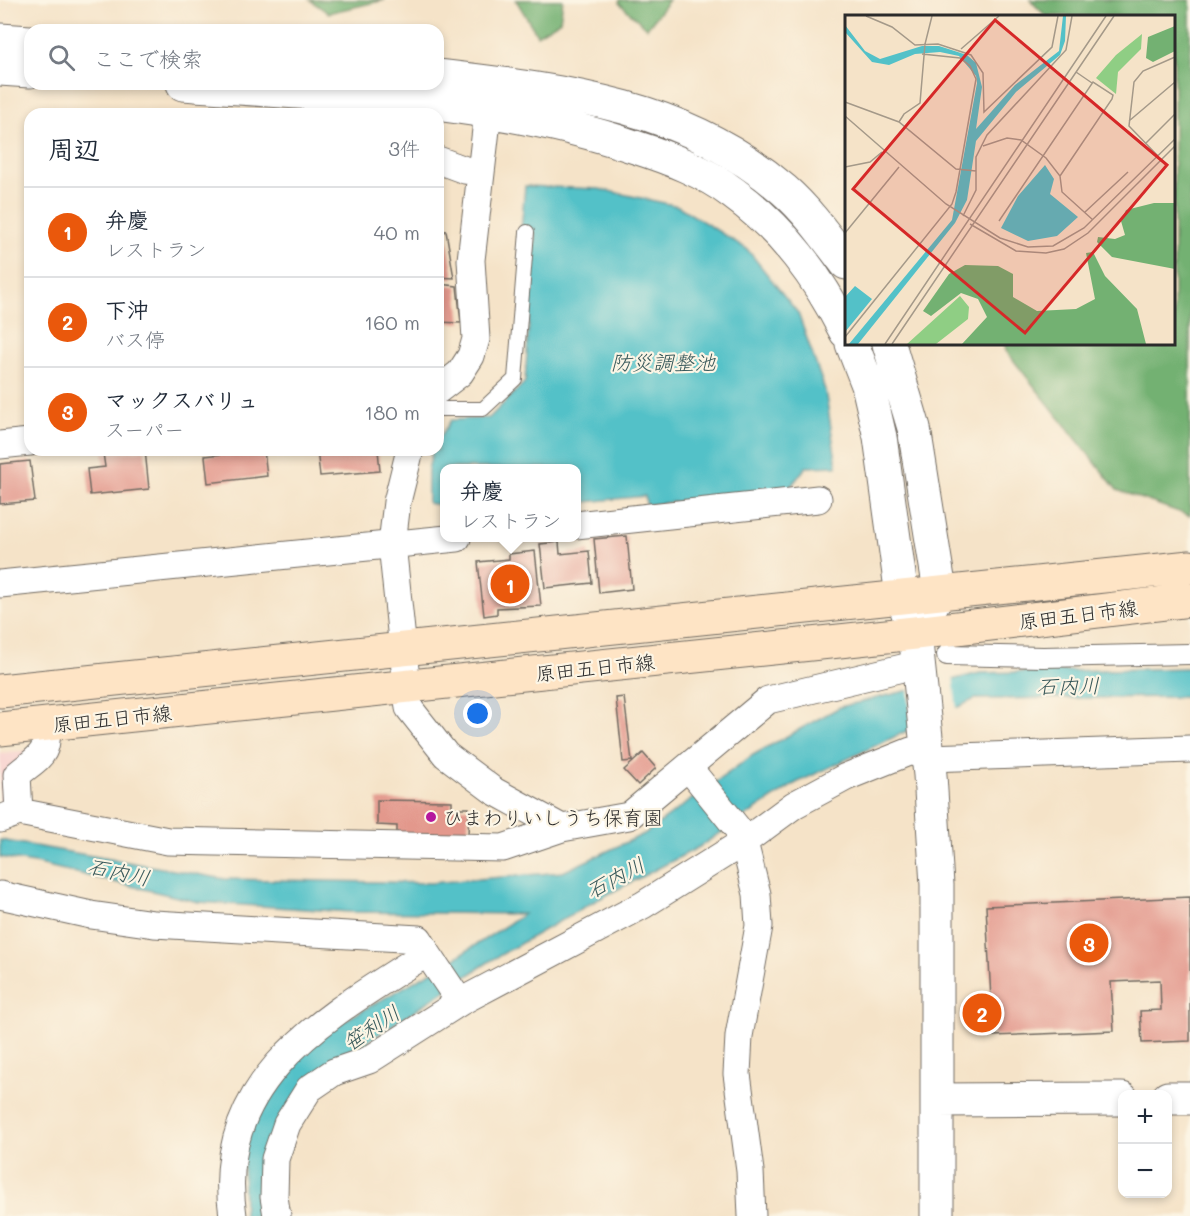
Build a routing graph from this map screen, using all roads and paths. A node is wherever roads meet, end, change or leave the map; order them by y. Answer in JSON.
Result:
{"nodes":[{"id":1,"x":0,"y":40,"type":"edge"},
{"id":2,"x":24,"y":42,"type":"edge"},
{"id":3,"x":0,"y":69,"type":"edge"},
{"id":4,"x":24,"y":71,"type":"edge"},
{"id":5,"x":444,"y":77,"type":"edge"},
{"id":6,"x":256,"y":90,"type":"edge"},
{"id":7,"x":488,"y":112,"type":"junction"},
{"id":8,"x":444,"y":162,"type":"edge"},
{"id":9,"x":481,"y":172,"type":"junction"},
{"id":10,"x":527,"y":232,"type":"dead end"},
{"id":11,"x":845,"y":262,"type":"edge"},
{"id":12,"x":845,"y":330,"type":"edge"},
{"id":13,"x":852,"y":345,"type":"edge"},
{"id":14,"x":889,"y":345,"type":"edge"},
{"id":15,"x":444,"y":385,"type":"edge"},
{"id":16,"x":444,"y":409,"type":"edge"},
{"id":17,"x":24,"y":443,"type":"edge"},
{"id":18,"x":0,"y":445,"type":"edge"},
{"id":19,"x":409,"y":456,"type":"edge"},
{"id":20,"x":818,"y":499,"type":"dead end"},
{"id":21,"x":581,"y":524,"type":"edge"},
{"id":22,"x":440,"y":539,"type":"edge"},
{"id":23,"x":392,"y":544,"type":"junction"},
{"id":24,"x":1190,"y":567,"type":"edge"},
{"id":25,"x":0,"y":584,"type":"edge"},
{"id":26,"x":940,"y":591,"type":"junction"},
{"id":27,"x":902,"y":597,"type":"junction"},
{"id":28,"x":1190,"y":600,"type":"edge"},
{"id":29,"x":915,"y":633,"type":"junction"},
{"id":30,"x":402,"y":651,"type":"junction"},
{"id":31,"x":1190,"y":654,"type":"edge"},
{"id":32,"x":929,"y":664,"type":"junction"},
{"id":33,"x":405,"y":688,"type":"junction"},
{"id":34,"x":0,"y":691,"type":"edge"},
{"id":35,"x":46,"y":724,"type":"junction"},
{"id":36,"x":0,"y":729,"type":"edge"},
{"id":37,"x":1003,"y":743,"type":"dead end"},
{"id":38,"x":937,"y":747,"type":"junction"},
{"id":39,"x":1190,"y":750,"type":"edge"},
{"id":40,"x":693,"y":773,"type":"junction"},
{"id":41,"x":9,"y":815,"type":"edge"},
{"id":42,"x":562,"y":828,"type":"junction"},
{"id":43,"x":744,"y":838,"type":"junction"},
{"id":44,"x":0,"y":895,"type":"edge"},
{"id":45,"x":429,"y":954,"type":"junction"},
{"id":46,"x":458,"y":999,"type":"junction"},
{"id":47,"x":1172,"y":1098,"type":"edge"},
{"id":48,"x":1190,"y":1098,"type":"edge"},
{"id":49,"x":1118,"y":1099,"type":"edge"},
{"id":50,"x":938,"y":1100,"type":"junction"},
{"id":51,"x":233,"y":1216,"type":"edge"},
{"id":52,"x":277,"y":1216,"type":"edge"},
{"id":53,"x":752,"y":1216,"type":"edge"},
{"id":54,"x":937,"y":1216,"type":"edge"}],
"edges":[{"from":1,"to":2,"type":"street"},
{"from":3,"to":4,"type":"street"},
{"from":5,"to":11,"type":"street"},
{"from":6,"to":7,"type":"street"},
{"from":7,"to":9,"type":"street"},
{"from":7,"to":12,"type":"street"},
{"from":8,"to":9,"type":"street"},
{"from":9,"to":15,"type":"street"},
{"from":10,"to":16,"type":"lane"},
{"from":13,"to":27,"type":"street"},
{"from":14,"to":26,"type":"street"},
{"from":17,"to":18,"type":"street"},
{"from":19,"to":23,"type":"street"},
{"from":20,"to":21,"type":"street"},
{"from":22,"to":23,"type":"street"},
{"from":23,"to":25,"type":"street"},
{"from":23,"to":30,"type":"street"},
{"from":24,"to":26,"type":"main road","name":"原田五日市線"},
{"from":26,"to":27,"type":"main road","name":"原田五日市線"},
{"from":26,"to":29,"type":"street"},
{"from":27,"to":29,"type":"street"},
{"from":27,"to":30,"type":"main road","name":"原田五日市線"},
{"from":28,"to":29,"type":"main road","name":"原田五日市線"},
{"from":29,"to":32,"type":"street"},
{"from":29,"to":33,"type":"main road","name":"原田五日市線"},
{"from":30,"to":33,"type":"street"},
{"from":30,"to":34,"type":"main road","name":"原田五日市線"},
{"from":31,"to":32,"type":"street"},
{"from":32,"to":38,"type":"street"},
{"from":32,"to":40,"type":"street"},
{"from":33,"to":35,"type":"main road","name":"原田五日市線"},
{"from":33,"to":42,"type":"street"},
{"from":35,"to":36,"type":"main road","name":"原田五日市線"},
{"from":35,"to":41,"type":"street"},
{"from":37,"to":38,"type":"street"},
{"from":38,"to":39,"type":"street"},
{"from":38,"to":43,"type":"street"},
{"from":38,"to":50,"type":"street"},
{"from":40,"to":42,"type":"street"},
{"from":40,"to":43,"type":"street"},
{"from":41,"to":42,"type":"street"},
{"from":43,"to":46,"type":"street"},
{"from":43,"to":53,"type":"street"},
{"from":44,"to":45,"type":"street"},
{"from":45,"to":46,"type":"street"},
{"from":45,"to":51,"type":"street"},
{"from":46,"to":52,"type":"street"},
{"from":47,"to":48,"type":"street"},
{"from":49,"to":50,"type":"street"},
{"from":50,"to":54,"type":"street"}]}
